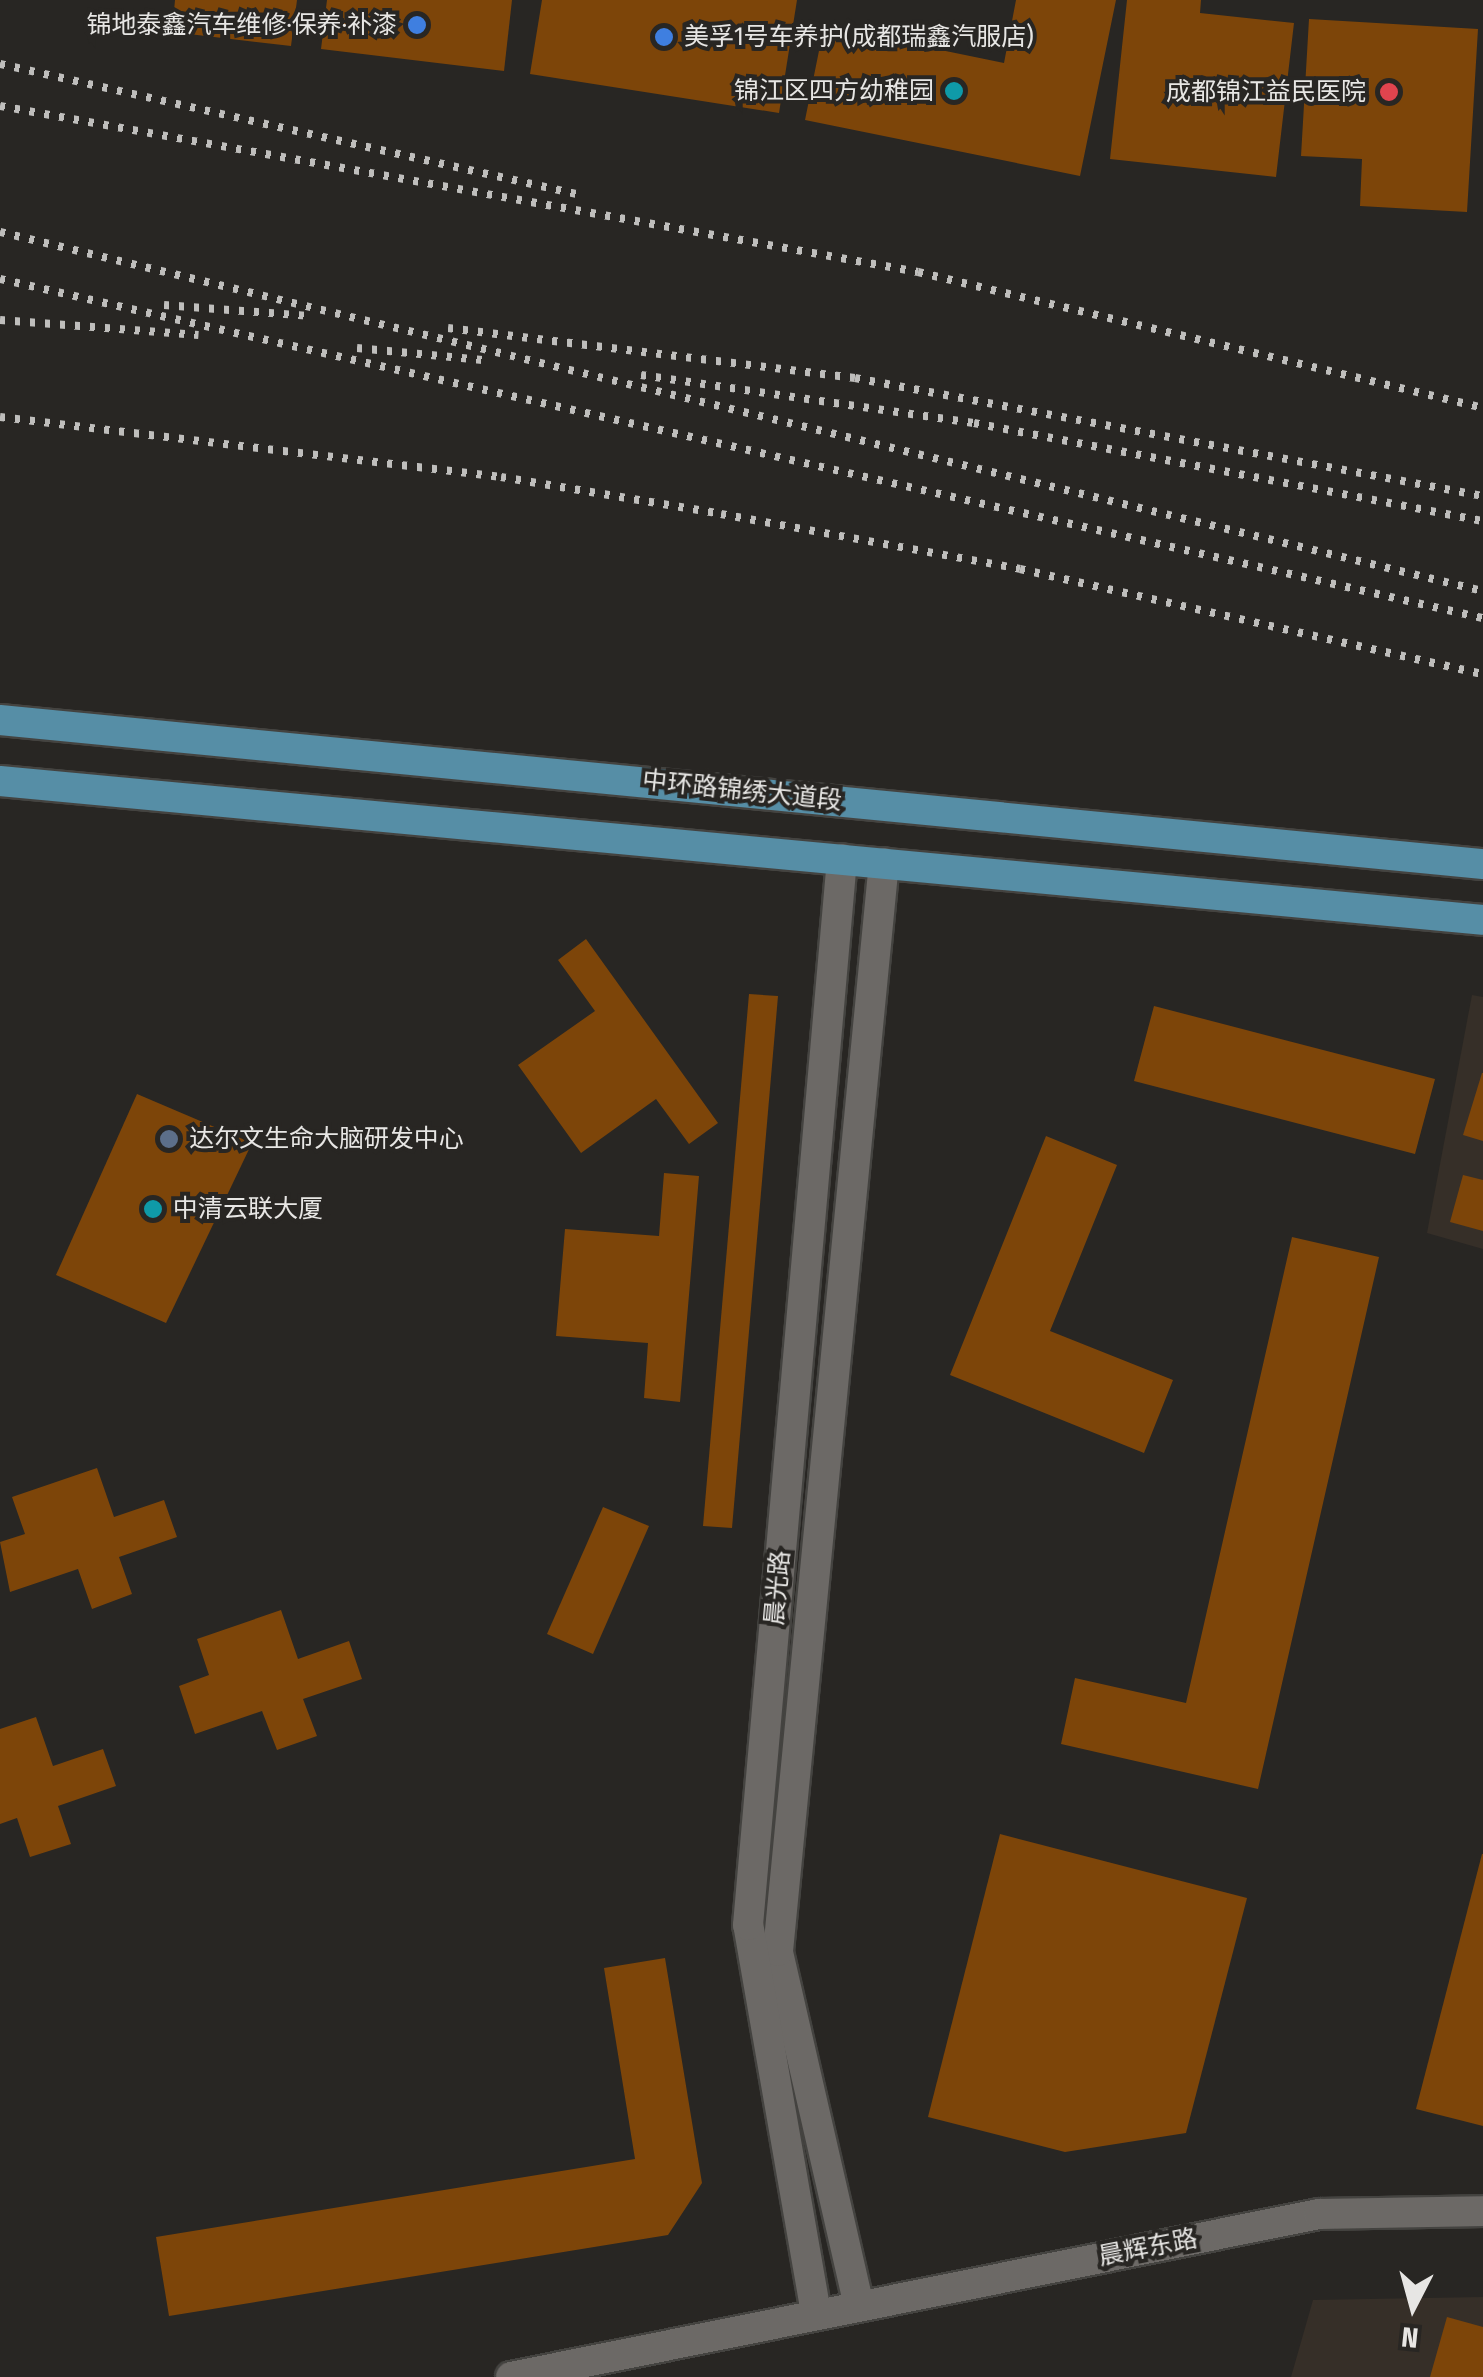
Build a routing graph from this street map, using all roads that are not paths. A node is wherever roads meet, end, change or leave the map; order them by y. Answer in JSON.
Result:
{"nodes":[{"id":1,"x":0,"y":720,"type":"edge"},
{"id":2,"x":0,"y":782,"type":"edge"},
{"id":3,"x":842,"y":859,"type":"junction"},
{"id":4,"x":884,"y":863,"type":"junction"},
{"id":5,"x":1483,"y":864,"type":"edge"},
{"id":6,"x":1483,"y":920,"type":"edge"},
{"id":7,"x":1483,"y":2211,"type":"edge"},
{"id":8,"x":859,"y":2306,"type":"junction"},
{"id":9,"x":816,"y":2313,"type":"junction"},
{"id":10,"x":511,"y":2377,"type":"edge"}],
"edges":[{"from":1,"to":5,"type":"main road","name":"中环路锦绣大道段"},
{"from":2,"to":3,"type":"main road"},
{"from":3,"to":4,"type":"main road"},
{"from":3,"to":9,"type":"street","name":"晨光路"},
{"from":4,"to":6,"type":"main road"},
{"from":4,"to":8,"type":"street","name":"晨光路"},
{"from":7,"to":8,"type":"street","name":"晨辉东路"},
{"from":8,"to":9,"type":"street","name":"晨辉东路"},
{"from":9,"to":10,"type":"street","name":"晨辉东路"}]}
